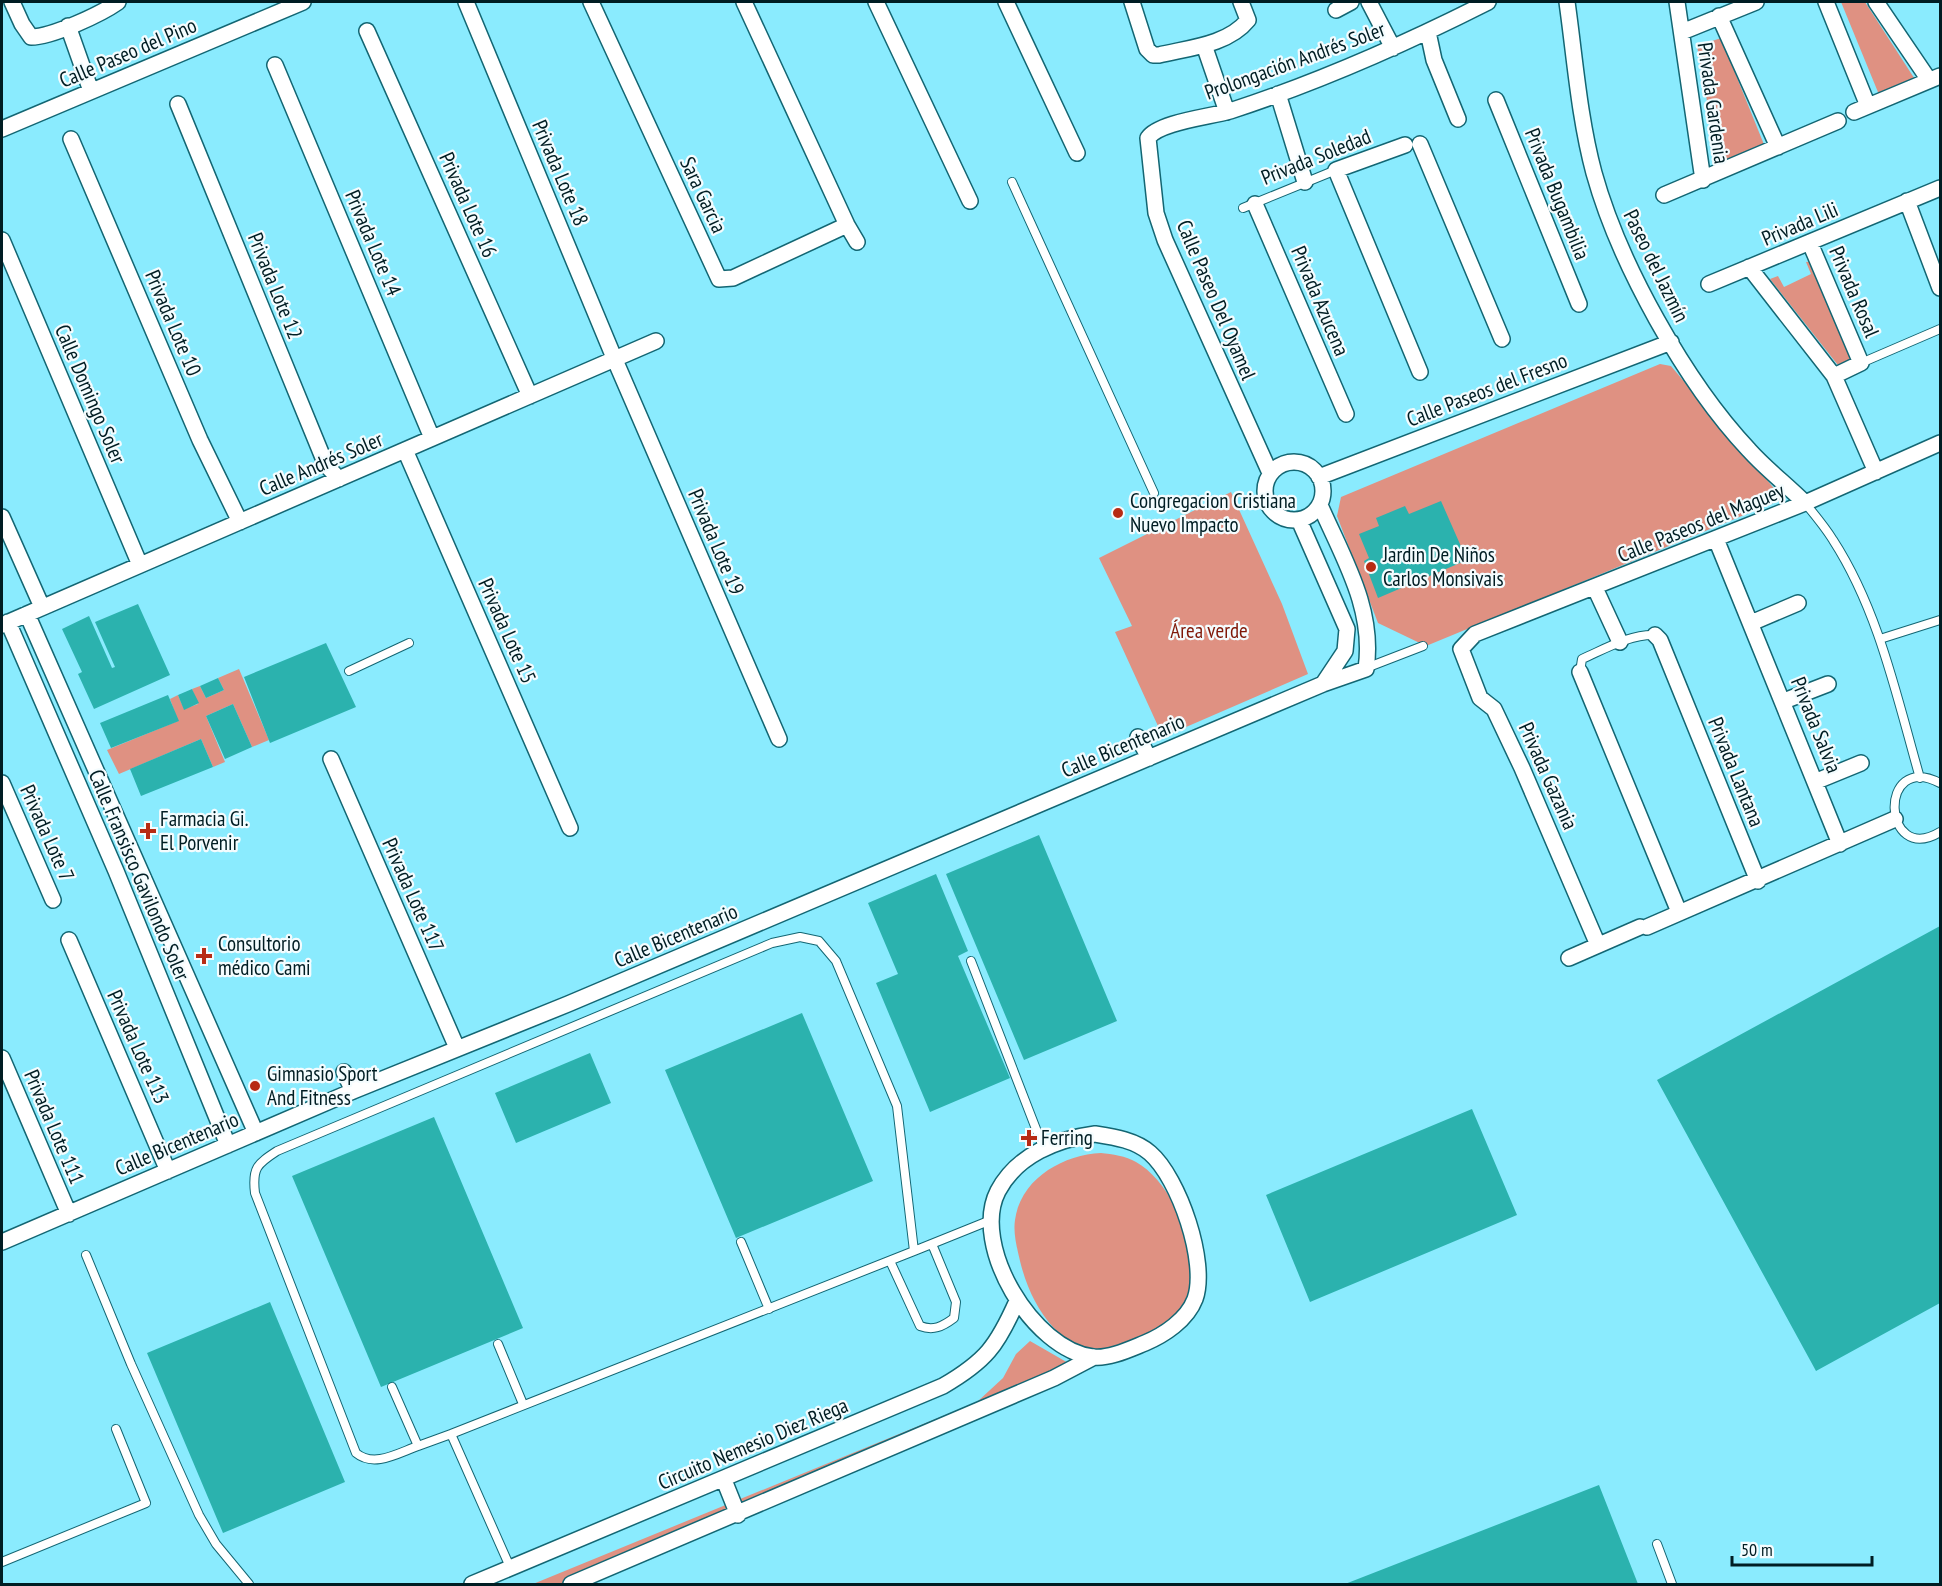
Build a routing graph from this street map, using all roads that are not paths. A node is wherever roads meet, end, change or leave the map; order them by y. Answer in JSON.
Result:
{"nodes":[{"id":1,"x":12,"y":2,"type":"edge"},
{"id":2,"x":118,"y":2,"type":"edge"},
{"id":3,"x":303,"y":2,"type":"edge"},
{"id":4,"x":466,"y":2,"type":"edge"},
{"id":5,"x":591,"y":2,"type":"edge"},
{"id":6,"x":744,"y":2,"type":"edge"},
{"id":7,"x":876,"y":2,"type":"edge"},
{"id":8,"x":1006,"y":2,"type":"edge"},
{"id":9,"x":1132,"y":2,"type":"edge"},
{"id":10,"x":1241,"y":2,"type":"edge"},
{"id":11,"x":1351,"y":2,"type":"edge"},
{"id":12,"x":1369,"y":2,"type":"edge"},
{"id":13,"x":1488,"y":2,"type":"edge"},
{"id":14,"x":1567,"y":2,"type":"edge"},
{"id":15,"x":1677,"y":2,"type":"edge"},
{"id":16,"x":1755,"y":2,"type":"edge"},
{"id":17,"x":1826,"y":2,"type":"edge"},
{"id":18,"x":1876,"y":2,"type":"edge"},
{"id":19,"x":1334,"y":6,"type":"edge"},
{"id":20,"x":1719,"y":16,"type":"junction"},
{"id":21,"x":68,"y":26,"type":"junction"},
{"id":22,"x":367,"y":32,"type":"dead end"},
{"id":23,"x":1428,"y":32,"type":"junction"},
{"id":24,"x":1682,"y":32,"type":"junction"},
{"id":25,"x":1204,"y":45,"type":"junction"},
{"id":26,"x":1393,"y":48,"type":"junction"},
{"id":27,"x":275,"y":65,"type":"dead end"},
{"id":28,"x":1935,"y":78,"type":"edge"},
{"id":29,"x":92,"y":91,"type":"junction"},
{"id":30,"x":1278,"y":94,"type":"junction"},
{"id":31,"x":1496,"y":100,"type":"dead end"},
{"id":32,"x":178,"y":104,"type":"dead end"},
{"id":33,"x":1227,"y":112,"type":"junction"},
{"id":34,"x":1458,"y":119,"type":"dead end"},
{"id":35,"x":1838,"y":121,"type":"dead end"},
{"id":36,"x":2,"y":129,"type":"edge"},
{"id":37,"x":1148,"y":138,"type":"joint"},
{"id":38,"x":71,"y":139,"type":"dead end"},
{"id":39,"x":1778,"y":147,"type":"junction"},
{"id":40,"x":1077,"y":153,"type":"dead end"},
{"id":41,"x":1336,"y":170,"type":"junction"},
{"id":42,"x":1703,"y":180,"type":"junction"},
{"id":43,"x":1012,"y":182,"type":"dead end"},
{"id":44,"x":1305,"y":182,"type":"junction"},
{"id":45,"x":1941,"y":188,"type":"edge"},
{"id":46,"x":1664,"y":195,"type":"dead end"},
{"id":47,"x":970,"y":201,"type":"dead end"},
{"id":48,"x":1907,"y":201,"type":"junction"},
{"id":49,"x":1249,"y":206,"type":"joint"},
{"id":50,"x":847,"y":225,"type":"junction"},
{"id":51,"x":2,"y":240,"type":"edge"},
{"id":52,"x":857,"y":242,"type":"dead end"},
{"id":53,"x":1810,"y":243,"type":"junction"},
{"id":54,"x":1749,"y":267,"type":"junction"},
{"id":55,"x":1709,"y":284,"type":"dead end"},
{"id":56,"x":1941,"y":288,"type":"edge"},
{"id":57,"x":1579,"y":304,"type":"dead end"},
{"id":58,"x":1941,"y":329,"type":"edge"},
{"id":59,"x":1502,"y":339,"type":"dead end"},
{"id":60,"x":656,"y":341,"type":"dead end"},
{"id":61,"x":1671,"y":342,"type":"junction"},
{"id":62,"x":615,"y":360,"type":"junction"},
{"id":63,"x":1861,"y":363,"type":"junction"},
{"id":64,"x":1420,"y":372,"type":"dead end"},
{"id":65,"x":1834,"y":376,"type":"junction"},
{"id":66,"x":530,"y":396,"type":"junction"},
{"id":67,"x":1346,"y":414,"type":"dead end"},
{"id":68,"x":432,"y":438,"type":"junction"},
{"id":69,"x":1941,"y":443,"type":"edge"},
{"id":70,"x":405,"y":450,"type":"junction"},
{"id":71,"x":1876,"y":472,"type":"junction"},
{"id":72,"x":1270,"y":473,"type":"junction"},
{"id":73,"x":1319,"y":477,"type":"junction"},
{"id":74,"x":339,"y":479,"type":"junction"},
{"id":75,"x":1154,"y":493,"type":"dead end"},
{"id":76,"x":1805,"y":503,"type":"junction"},
{"id":77,"x":1320,"y":505,"type":"junction"},
{"id":78,"x":2,"y":517,"type":"edge"},
{"id":79,"x":1299,"y":520,"type":"junction"},
{"id":80,"x":240,"y":522,"type":"junction"},
{"id":81,"x":1716,"y":539,"type":"junction"},
{"id":82,"x":140,"y":565,"type":"junction"},
{"id":83,"x":1595,"y":588,"type":"junction"},
{"id":84,"x":1798,"y":603,"type":"dead end"},
{"id":85,"x":42,"y":608,"type":"junction"},
{"id":86,"x":27,"y":614,"type":"junction"},
{"id":87,"x":1941,"y":620,"type":"edge"},
{"id":88,"x":1751,"y":623,"type":"junction"},
{"id":89,"x":5,"y":624,"type":"edge"},
{"id":90,"x":1474,"y":634,"type":"joint"},
{"id":91,"x":1655,"y":635,"type":"joint"},
{"id":92,"x":1880,"y":639,"type":"junction"},
{"id":93,"x":1620,"y":642,"type":"junction"},
{"id":94,"x":410,"y":643,"type":"dead end"},
{"id":95,"x":1424,"y":646,"type":"dead end"},
{"id":96,"x":1366,"y":669,"type":"junction"},
{"id":97,"x":349,"y":671,"type":"dead end"},
{"id":98,"x":1580,"y":672,"type":"joint"},
{"id":99,"x":1323,"y":684,"type":"junction"},
{"id":100,"x":1828,"y":684,"type":"dead end"},
{"id":101,"x":1784,"y":701,"type":"junction"},
{"id":102,"x":1138,"y":737,"type":"dead end"},
{"id":103,"x":779,"y":740,"type":"dead end"},
{"id":104,"x":1149,"y":758,"type":"junction"},
{"id":105,"x":331,"y":759,"type":"dead end"},
{"id":106,"x":1861,"y":763,"type":"dead end"},
{"id":107,"x":1920,"y":778,"type":"junction"},
{"id":108,"x":1817,"y":781,"type":"junction"},
{"id":109,"x":2,"y":783,"type":"edge"},
{"id":110,"x":1941,"y":783,"type":"edge"},
{"id":111,"x":1895,"y":819,"type":"junction"},
{"id":112,"x":570,"y":828,"type":"dead end"},
{"id":113,"x":1941,"y":832,"type":"edge"},
{"id":114,"x":1840,"y":844,"type":"junction"},
{"id":115,"x":137,"y":859,"type":"junction"},
{"id":116,"x":116,"y":871,"type":"junction"},
{"id":117,"x":1758,"y":881,"type":"junction"},
{"id":118,"x":53,"y":900,"type":"dead end"},
{"id":119,"x":1679,"y":912,"type":"junction"},
{"id":120,"x":69,"y":940,"type":"dead end"},
{"id":121,"x":1598,"y":945,"type":"junction"},
{"id":122,"x":1569,"y":958,"type":"dead end"},
{"id":123,"x":971,"y":961,"type":"dead end"},
{"id":124,"x":457,"y":1048,"type":"junction"},
{"id":125,"x":2,"y":1058,"type":"edge"},
{"id":126,"x":344,"y":1072,"type":"dead end"},
{"id":127,"x":353,"y":1091,"type":"junction"},
{"id":128,"x":256,"y":1132,"type":"junction"},
{"id":129,"x":228,"y":1144,"type":"junction"},
{"id":130,"x":1043,"y":1147,"type":"junction"},
{"id":131,"x":168,"y":1171,"type":"junction"},
{"id":132,"x":69,"y":1214,"type":"junction"},
{"id":133,"x":991,"y":1220,"type":"junction"},
{"id":134,"x":2,"y":1242,"type":"edge"},
{"id":135,"x":741,"y":1242,"type":"dead end"},
{"id":136,"x":932,"y":1244,"type":"junction"},
{"id":137,"x":914,"y":1251,"type":"junction"},
{"id":138,"x":86,"y":1255,"type":"dead end"},
{"id":139,"x":890,"y":1261,"type":"junction"},
{"id":140,"x":1017,"y":1301,"type":"junction"},
{"id":141,"x":769,"y":1310,"type":"junction"},
{"id":142,"x":498,"y":1344,"type":"dead end"},
{"id":143,"x":1094,"y":1357,"type":"junction"},
{"id":144,"x":392,"y":1388,"type":"dead end"},
{"id":145,"x":523,"y":1404,"type":"junction"},
{"id":146,"x":116,"y":1429,"type":"dead end"},
{"id":147,"x":451,"y":1434,"type":"junction"},
{"id":148,"x":418,"y":1446,"type":"junction"},
{"id":149,"x":724,"y":1480,"type":"junction"},
{"id":150,"x":738,"y":1515,"type":"junction"},
{"id":151,"x":1657,"y":1544,"type":"dead end"},
{"id":152,"x":2,"y":1562,"type":"edge"},
{"id":153,"x":510,"y":1568,"type":"junction"},
{"id":154,"x":249,"y":1584,"type":"edge"},
{"id":155,"x":472,"y":1584,"type":"edge"},
{"id":156,"x":571,"y":1584,"type":"edge"},
{"id":157,"x":1672,"y":1584,"type":"edge"}],
"edges":[{"from":1,"to":21,"type":"street"},
{"from":2,"to":21,"type":"street"},
{"from":3,"to":29,"type":"street","name":"Calle Paseo del Pino"},
{"from":4,"to":62,"type":"street","name":"Privada Lote 18"},
{"from":5,"to":50,"type":"street","name":"Sara Garcia"},
{"from":6,"to":50,"type":"street"},
{"from":7,"to":47,"type":"street"},
{"from":8,"to":40,"type":"street"},
{"from":9,"to":25,"type":"street"},
{"from":10,"to":25,"type":"street"},
{"from":11,"to":19,"type":"street"},
{"from":12,"to":26,"type":"street"},
{"from":13,"to":23,"type":"street","name":"Prolongación Andrés Soler"},
{"from":14,"to":61,"type":"street","name":"Paseo del Jazmín"},
{"from":15,"to":24,"type":"street","name":"Privada Gardenia"},
{"from":16,"to":20,"type":"street"},
{"from":17,"to":28,"type":"street"},
{"from":18,"to":28,"type":"street"},
{"from":20,"to":24,"type":"street","name":"Privada Gardenia"},
{"from":20,"to":39,"type":"street","name":"Privada Gardenia"},
{"from":21,"to":29,"type":"street"},
{"from":22,"to":66,"type":"street","name":"Privada Lote 16"},
{"from":23,"to":26,"type":"street","name":"Prolongación Andrés Soler"},
{"from":23,"to":34,"type":"street"},
{"from":24,"to":42,"type":"street","name":"Privada Gardenia"},
{"from":25,"to":33,"type":"street"},
{"from":26,"to":30,"type":"street","name":"Prolongación Andrés Soler"},
{"from":27,"to":68,"type":"street","name":"Privada Lote 14"},
{"from":29,"to":36,"type":"street","name":"Calle Paseo del Pino"},
{"from":30,"to":33,"type":"street","name":"Prolongación Andrés Soler"},
{"from":30,"to":44,"type":"street"},
{"from":31,"to":57,"type":"street","name":"Privada Bugambilia"},
{"from":32,"to":74,"type":"street","name":"Privada Lote 12"},
{"from":33,"to":37,"type":"street","name":"Prolongación Andrés Soler"},
{"from":35,"to":39,"type":"street"},
{"from":37,"to":72,"type":"street","name":"Calle Paseo Del Oyamel"},
{"from":38,"to":80,"type":"street","name":"Privada Lote 10"},
{"from":39,"to":42,"type":"street","name":"Privada Gardenia"},
{"from":41,"to":44,"type":"lane","name":"Privada Soledad"},
{"from":41,"to":59,"type":"street","name":"Privada Soledad"},
{"from":41,"to":64,"type":"street"},
{"from":42,"to":46,"type":"street","name":"Privada Gardenia"},
{"from":43,"to":75,"type":"lane"},
{"from":44,"to":49,"type":"lane","name":"Privada Soledad"},
{"from":45,"to":48,"type":"street","name":"Privada Lili"},
{"from":48,"to":53,"type":"street","name":"Privada Lili"},
{"from":48,"to":56,"type":"street"},
{"from":49,"to":67,"type":"street","name":"Privada Azucena"},
{"from":50,"to":52,"type":"street"},
{"from":51,"to":82,"type":"street","name":"Calle Domingo Soler"},
{"from":53,"to":54,"type":"street","name":"Privada Lili"},
{"from":53,"to":63,"type":"street","name":"Privada Rosal"},
{"from":54,"to":55,"type":"street","name":"Privada Lili"},
{"from":54,"to":65,"type":"street"},
{"from":58,"to":63,"type":"lane"},
{"from":60,"to":62,"type":"street","name":"Calle Andrés Soler"},
{"from":61,"to":73,"type":"street","name":"Calle Paseos del Fresno"},
{"from":61,"to":76,"type":"street","name":"Paseo del Jazmín"},
{"from":62,"to":66,"type":"street","name":"Calle Andrés Soler"},
{"from":62,"to":103,"type":"street","name":"Privada Lote 19"},
{"from":63,"to":65,"type":"street","name":"Privada Rosal"},
{"from":65,"to":71,"type":"street"},
{"from":66,"to":68,"type":"street","name":"Calle Andrés Soler"},
{"from":68,"to":70,"type":"street","name":"Calle Andrés Soler"},
{"from":69,"to":71,"type":"street","name":"Calle Paseos del Maguey"},
{"from":70,"to":74,"type":"street","name":"Calle Andrés Soler"},
{"from":70,"to":112,"type":"street","name":"Privada Lote 15"},
{"from":71,"to":76,"type":"street","name":"Calle Paseos del Maguey"},
{"from":72,"to":73,"type":"street"},
{"from":72,"to":79,"type":"street"},
{"from":73,"to":77,"type":"street"},
{"from":74,"to":80,"type":"street","name":"Calle Andrés Soler"},
{"from":76,"to":81,"type":"street","name":"Calle Paseos del Maguey"},
{"from":76,"to":92,"type":"lane"},
{"from":77,"to":79,"type":"street"},
{"from":77,"to":96,"type":"street"},
{"from":78,"to":85,"type":"street"},
{"from":79,"to":99,"type":"street"},
{"from":80,"to":82,"type":"street","name":"Calle Andrés Soler"},
{"from":81,"to":83,"type":"street","name":"Calle Paseos del Maguey"},
{"from":81,"to":88,"type":"street","name":"Privada Salvia"},
{"from":82,"to":85,"type":"street","name":"Calle Andrés Soler"},
{"from":83,"to":90,"type":"street","name":"Calle Paseos del Maguey"},
{"from":83,"to":93,"type":"street"},
{"from":84,"to":88,"type":"street"},
{"from":85,"to":86,"type":"street","name":"Calle Andrés Soler"},
{"from":86,"to":89,"type":"street","name":"Calle Andrés Soler"},
{"from":86,"to":115,"type":"street","name":"Calle Fransisco Gavilondo Soler"},
{"from":87,"to":92,"type":"lane"},
{"from":88,"to":101,"type":"street","name":"Privada Salvia"},
{"from":89,"to":116,"type":"street","name":"Calle Fransisco Gavilondo Soler"},
{"from":90,"to":121,"type":"street","name":"Privada Gazania"},
{"from":91,"to":93,"type":"lane","name":"Privada Lantana"},
{"from":91,"to":117,"type":"street","name":"Privada Lantana"},
{"from":92,"to":107,"type":"lane"},
{"from":93,"to":98,"type":"lane","name":"Privada Lantana"},
{"from":94,"to":97,"type":"lane"},
{"from":95,"to":96,"type":"lane"},
{"from":96,"to":99,"type":"street","name":"Calle Bicentenario"},
{"from":98,"to":119,"type":"street","name":"Privada Lantana"},
{"from":99,"to":104,"type":"street","name":"Calle Bicentenario"},
{"from":100,"to":101,"type":"street"},
{"from":101,"to":108,"type":"street","name":"Privada Salvia"},
{"from":102,"to":104,"type":"street"},
{"from":104,"to":124,"type":"street","name":"Calle Bicentenario"},
{"from":105,"to":124,"type":"street","name":"Privada Lote 117"},
{"from":106,"to":108,"type":"street"},
{"from":107,"to":110,"type":"lane"},
{"from":107,"to":111,"type":"lane"},
{"from":108,"to":114,"type":"street","name":"Privada Salvia"},
{"from":109,"to":118,"type":"street","name":"Privada Lote 7"},
{"from":111,"to":113,"type":"lane"},
{"from":111,"to":114,"type":"street"},
{"from":114,"to":117,"type":"street"},
{"from":115,"to":116,"type":"street"},
{"from":115,"to":128,"type":"street","name":"Calle Fransisco Gavilondo Soler"},
{"from":116,"to":129,"type":"street","name":"Calle Fransisco Gavilondo Soler"},
{"from":117,"to":119,"type":"street"},
{"from":119,"to":121,"type":"street"},
{"from":120,"to":131,"type":"street","name":"Privada Lote 113"},
{"from":121,"to":122,"type":"street"},
{"from":123,"to":130,"type":"lane"},
{"from":124,"to":127,"type":"street","name":"Calle Bicentenario"},
{"from":125,"to":132,"type":"street","name":"Privada Lote 111"},
{"from":126,"to":127,"type":"street"},
{"from":127,"to":128,"type":"street","name":"Calle Bicentenario"},
{"from":128,"to":129,"type":"street","name":"Calle Bicentenario"},
{"from":129,"to":131,"type":"street","name":"Calle Bicentenario"},
{"from":130,"to":133,"type":"street"},
{"from":130,"to":143,"type":"street"},
{"from":131,"to":132,"type":"street","name":"Calle Bicentenario"},
{"from":132,"to":134,"type":"street","name":"Calle Bicentenario"},
{"from":133,"to":136,"type":"lane"},
{"from":133,"to":140,"type":"street"},
{"from":135,"to":141,"type":"lane"},
{"from":136,"to":137,"type":"lane"},
{"from":136,"to":139,"type":"lane"},
{"from":137,"to":139,"type":"lane"},
{"from":137,"to":148,"type":"lane"},
{"from":138,"to":154,"type":"lane"},
{"from":139,"to":141,"type":"lane"},
{"from":140,"to":143,"type":"street"},
{"from":140,"to":149,"type":"street","name":"Circuito Nemesio Diez Riega"},
{"from":141,"to":145,"type":"lane"},
{"from":142,"to":145,"type":"lane"},
{"from":143,"to":150,"type":"street"},
{"from":144,"to":148,"type":"lane"},
{"from":145,"to":147,"type":"lane"},
{"from":146,"to":152,"type":"lane"},
{"from":147,"to":148,"type":"lane"},
{"from":147,"to":153,"type":"lane"},
{"from":149,"to":150,"type":"street"},
{"from":149,"to":153,"type":"street","name":"Circuito Nemesio Diez Riega"},
{"from":150,"to":156,"type":"street"},
{"from":151,"to":157,"type":"lane"},
{"from":153,"to":155,"type":"street","name":"Circuito Nemesio Diez Riega"}]}
